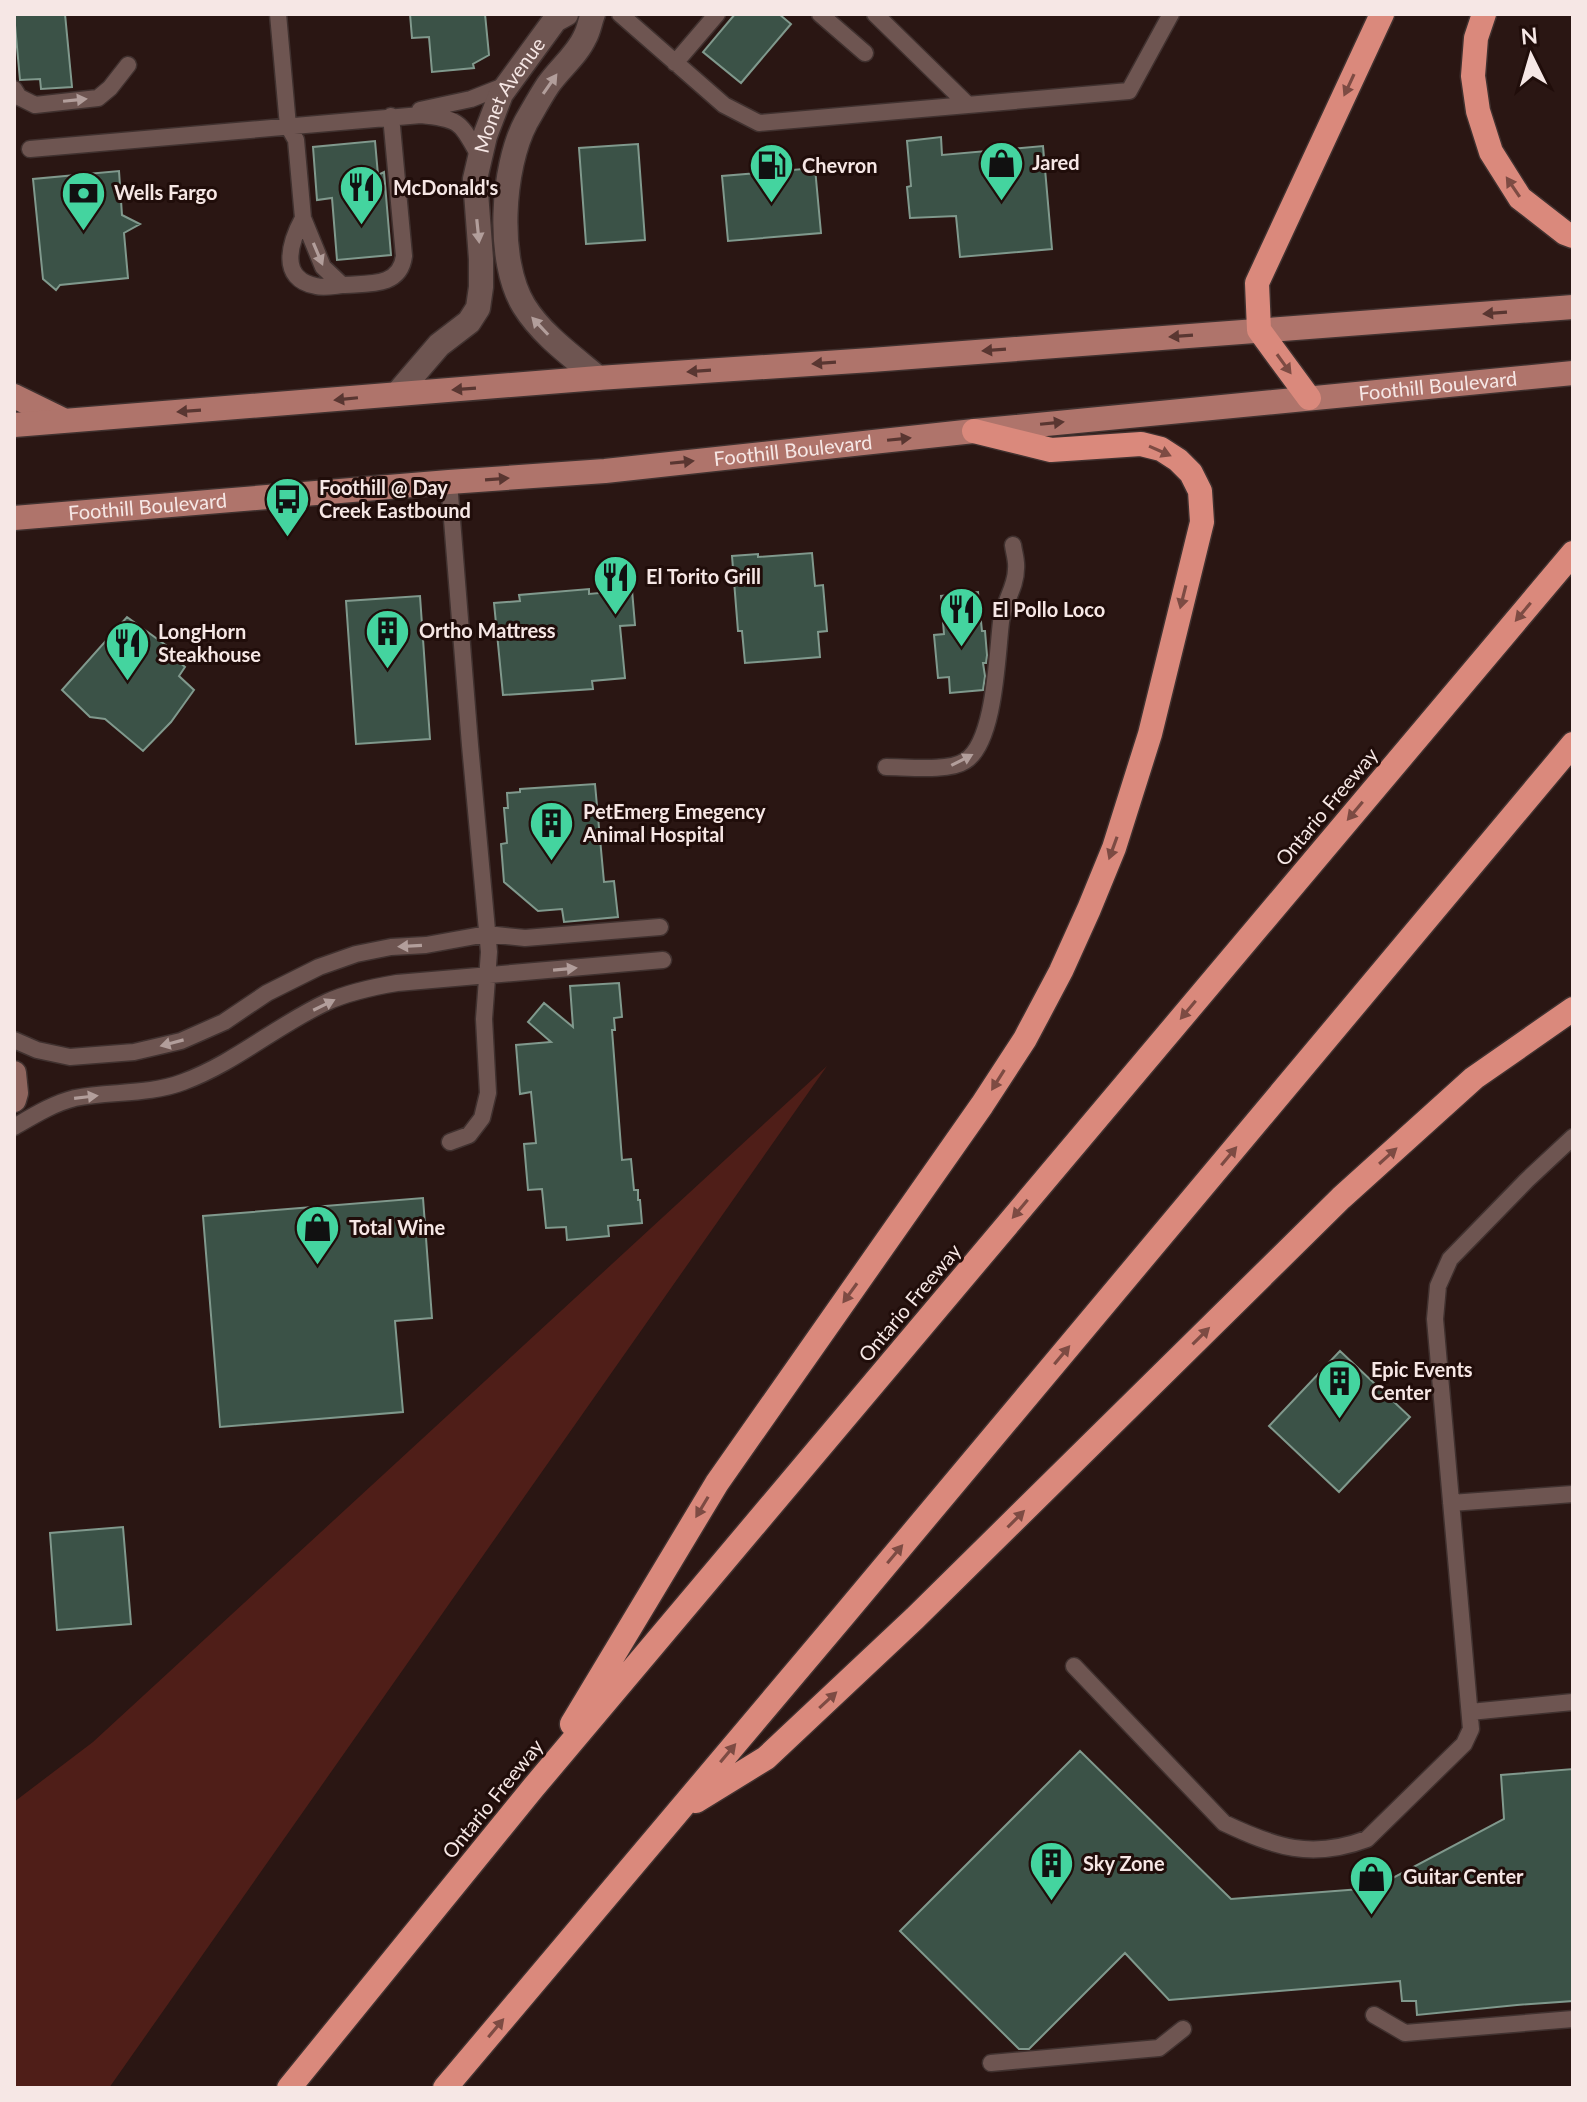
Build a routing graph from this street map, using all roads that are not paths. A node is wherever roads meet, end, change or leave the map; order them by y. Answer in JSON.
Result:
{"nodes":[{"id":1,"x":278,"y":14,"type":"edge"},
{"id":2,"x":566,"y":14,"type":"edge"},
{"id":3,"x":593,"y":14,"type":"edge"},
{"id":4,"x":620,"y":14,"type":"edge"},
{"id":5,"x":717,"y":14,"type":"edge"},
{"id":6,"x":820,"y":14,"type":"edge"},
{"id":7,"x":875,"y":14,"type":"edge"},
{"id":8,"x":1171,"y":14,"type":"edge"},
{"id":9,"x":1382,"y":14,"type":"edge"},
{"id":10,"x":1484,"y":14,"type":"edge"},
{"id":11,"x":865,"y":53,"type":"dead end"},
{"id":12,"x":675,"y":63,"type":"junction"},
{"id":13,"x":128,"y":65,"type":"dead end"},
{"id":14,"x":509,"y":84,"type":"junction"},
{"id":15,"x":14,"y":89,"type":"edge"},
{"id":16,"x":967,"y":104,"type":"junction"},
{"id":17,"x":391,"y":116,"type":"junction"},
{"id":18,"x":288,"y":126,"type":"junction"},
{"id":19,"x":30,"y":149,"type":"dead end"},
{"id":20,"x":480,"y":157,"type":"junction"},
{"id":21,"x":303,"y":218,"type":"junction"},
{"id":22,"x":1573,"y":236,"type":"edge"},
{"id":23,"x":342,"y":285,"type":"junction"},
{"id":24,"x":1573,"y":307,"type":"edge"},
{"id":25,"x":1259,"y":330,"type":"junction"},
{"id":26,"x":1573,"y":373,"type":"edge"},
{"id":27,"x":598,"y":378,"type":"junction"},
{"id":28,"x":397,"y":394,"type":"junction"},
{"id":29,"x":14,"y":396,"type":"edge"},
{"id":30,"x":1309,"y":398,"type":"junction"},
{"id":31,"x":64,"y":421,"type":"junction"},
{"id":32,"x":14,"y":425,"type":"edge"},
{"id":33,"x":974,"y":431,"type":"junction"},
{"id":34,"x":449,"y":482,"type":"junction"},
{"id":35,"x":14,"y":518,"type":"edge"},
{"id":36,"x":1013,"y":545,"type":"dead end"},
{"id":37,"x":1573,"y":553,"type":"edge"},
{"id":38,"x":1573,"y":744,"type":"edge"},
{"id":39,"x":886,"y":767,"type":"dead end"},
{"id":40,"x":660,"y":927,"type":"dead end"},
{"id":41,"x":487,"y":934,"type":"junction"},
{"id":42,"x":663,"y":960,"type":"dead end"},
{"id":43,"x":487,"y":976,"type":"junction"},
{"id":44,"x":1573,"y":1009,"type":"edge"},
{"id":45,"x":14,"y":1040,"type":"edge"},
{"id":46,"x":14,"y":1073,"type":"edge"},
{"id":47,"x":14,"y":1100,"type":"edge"},
{"id":48,"x":14,"y":1127,"type":"edge"},
{"id":49,"x":1573,"y":1137,"type":"edge"},
{"id":50,"x":450,"y":1142,"type":"dead end"},
{"id":51,"x":1573,"y":1494,"type":"edge"},
{"id":52,"x":1451,"y":1503,"type":"junction"},
{"id":53,"x":1074,"y":1666,"type":"dead end"},
{"id":54,"x":1573,"y":1702,"type":"edge"},
{"id":55,"x":1470,"y":1712,"type":"junction"},
{"id":56,"x":533,"y":1788,"type":"junction"},
{"id":57,"x":677,"y":1813,"type":"junction"},
{"id":58,"x":1374,"y":2015,"type":"dead end"},
{"id":59,"x":1573,"y":2019,"type":"edge"},
{"id":60,"x":1183,"y":2029,"type":"dead end"},
{"id":61,"x":991,"y":2063,"type":"dead end"},
{"id":62,"x":289,"y":2088,"type":"edge"},
{"id":63,"x":445,"y":2088,"type":"edge"}],
"edges":[{"from":1,"to":18,"type":"lane"},
{"from":2,"to":14,"type":"street","name":"Monet Avenue"},
{"from":27,"to":3,"type":"street","name":"Monet Avenue","one_way":true},
{"from":4,"to":12,"type":"lane"},
{"from":5,"to":12,"type":"lane"},
{"from":6,"to":11,"type":"lane"},
{"from":7,"to":16,"type":"lane"},
{"from":8,"to":16,"type":"lane"},
{"from":9,"to":25,"type":"highway","one_way":true},
{"from":22,"to":10,"type":"highway","one_way":true},
{"from":12,"to":16,"type":"lane"},
{"from":15,"to":13,"type":"lane","one_way":true},
{"from":14,"to":17,"type":"lane"},
{"from":14,"to":20,"type":"street","name":"Monet Avenue"},
{"from":17,"to":18,"type":"lane"},
{"from":17,"to":20,"type":"lane"},
{"from":17,"to":23,"type":"lane"},
{"from":18,"to":19,"type":"lane"},
{"from":18,"to":21,"type":"lane"},
{"from":20,"to":28,"type":"street","name":"Monet Avenue","one_way":true},
{"from":21,"to":23,"type":"lane","one_way":true},
{"from":21,"to":23,"type":"lane"},
{"from":24,"to":25,"type":"main road","one_way":true},
{"from":25,"to":27,"type":"main road","one_way":true},
{"from":25,"to":30,"type":"highway","one_way":true},
{"from":26,"to":30,"type":"main road","name":"Foothill Boulevard"},
{"from":27,"to":28,"type":"main road","one_way":true},
{"from":28,"to":31,"type":"main road","one_way":true},
{"from":29,"to":31,"type":"main road"},
{"from":33,"to":30,"type":"main road","name":"Foothill Boulevard","one_way":true},
{"from":31,"to":32,"type":"main road"},
{"from":34,"to":33,"type":"main road","name":"Foothill Boulevard","one_way":true},
{"from":33,"to":56,"type":"highway","one_way":true},
{"from":34,"to":35,"type":"main road","name":"Foothill Boulevard"},
{"from":34,"to":41,"type":"lane"},
{"from":39,"to":36,"type":"lane","one_way":true},
{"from":37,"to":56,"type":"highway","name":"Ontario Freeway","one_way":true},
{"from":57,"to":38,"type":"highway","one_way":true},
{"from":40,"to":41,"type":"lane"},
{"from":41,"to":43,"type":"lane"},
{"from":41,"to":45,"type":"lane","one_way":true},
{"from":43,"to":42,"type":"lane","one_way":true},
{"from":48,"to":43,"type":"lane","one_way":true},
{"from":43,"to":50,"type":"lane"},
{"from":57,"to":44,"type":"highway","one_way":true},
{"from":46,"to":47,"type":"street"},
{"from":49,"to":52,"type":"lane"},
{"from":51,"to":52,"type":"lane"},
{"from":52,"to":55,"type":"lane"},
{"from":53,"to":55,"type":"lane"},
{"from":54,"to":55,"type":"lane"},
{"from":56,"to":62,"type":"highway","name":"Ontario Freeway"},
{"from":63,"to":57,"type":"highway","one_way":true},
{"from":58,"to":59,"type":"lane"},
{"from":60,"to":61,"type":"lane"}]}
